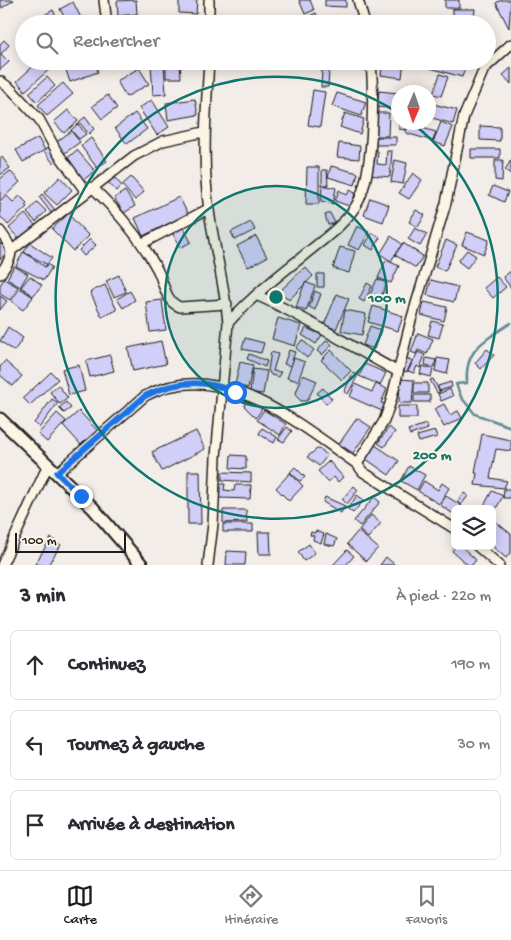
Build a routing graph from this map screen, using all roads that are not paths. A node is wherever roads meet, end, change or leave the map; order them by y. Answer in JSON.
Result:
{"nodes":[{"id":1,"x":104,"y":0,"type":"edge"},
{"id":2,"x":209,"y":0,"type":"edge"},
{"id":3,"x":358,"y":0,"type":"edge"},
{"id":4,"x":106,"y":15,"type":"edge"},
{"id":5,"x":209,"y":15,"type":"edge"},
{"id":6,"x":362,"y":15,"type":"edge"},
{"id":7,"x":511,"y":44,"type":"edge"},
{"id":8,"x":496,"y":58,"type":"edge"},
{"id":9,"x":208,"y":70,"type":"edge"},
{"id":10,"x":372,"y":70,"type":"edge"},
{"id":11,"x":484,"y":70,"type":"edge"},
{"id":12,"x":0,"y":81,"type":"edge"},
{"id":13,"x":204,"y":132,"type":"junction"},
{"id":14,"x":89,"y":189,"type":"junction"},
{"id":15,"x":208,"y":209,"type":"junction"},
{"id":16,"x":0,"y":231,"type":"edge"},
{"id":17,"x":143,"y":243,"type":"junction"},
{"id":18,"x":12,"y":250,"type":"junction"},
{"id":19,"x":0,"y":274,"type":"edge"},
{"id":20,"x":256,"y":295,"type":"junction"},
{"id":21,"x":227,"y":304,"type":"junction"},
{"id":22,"x":228,"y":323,"type":"junction"},
{"id":23,"x":397,"y":371,"type":"junction"},
{"id":24,"x":222,"y":386,"type":"junction"},
{"id":25,"x":0,"y":419,"type":"edge"},
{"id":26,"x":356,"y":464,"type":"junction"},
{"id":27,"x":52,"y":469,"type":"junction"},
{"id":28,"x":451,"y":526,"type":"edge"},
{"id":29,"x":482,"y":550,"type":"edge"},
{"id":30,"x":2,"y":565,"type":"edge"},
{"id":31,"x":142,"y":565,"type":"edge"},
{"id":32,"x":208,"y":565,"type":"edge"},
{"id":33,"x":499,"y":565,"type":"edge"}],
"edges":[{"from":1,"to":4,"type":"street"},
{"from":2,"to":5,"type":"street"},
{"from":3,"to":6,"type":"street"},
{"from":7,"to":8,"type":"street"},
{"from":9,"to":13,"type":"street"},
{"from":10,"to":20,"type":"street"},
{"from":11,"to":23,"type":"street"},
{"from":12,"to":14,"type":"street"},
{"from":13,"to":14,"type":"street"},
{"from":13,"to":15,"type":"street"},
{"from":14,"to":17,"type":"street"},
{"from":14,"to":18,"type":"street"},
{"from":15,"to":17,"type":"street"},
{"from":15,"to":21,"type":"street"},
{"from":16,"to":18,"type":"street"},
{"from":17,"to":21,"type":"street"},
{"from":18,"to":19,"type":"street"},
{"from":20,"to":22,"type":"street"},
{"from":20,"to":23,"type":"street"},
{"from":21,"to":22,"type":"street"},
{"from":22,"to":24,"type":"street"},
{"from":23,"to":26,"type":"street"},
{"from":24,"to":26,"type":"street"},
{"from":24,"to":27,"type":"street"},
{"from":24,"to":32,"type":"street"},
{"from":25,"to":27,"type":"street"},
{"from":26,"to":28,"type":"street"},
{"from":27,"to":30,"type":"street"},
{"from":27,"to":31,"type":"street"},
{"from":29,"to":33,"type":"street"}]}
